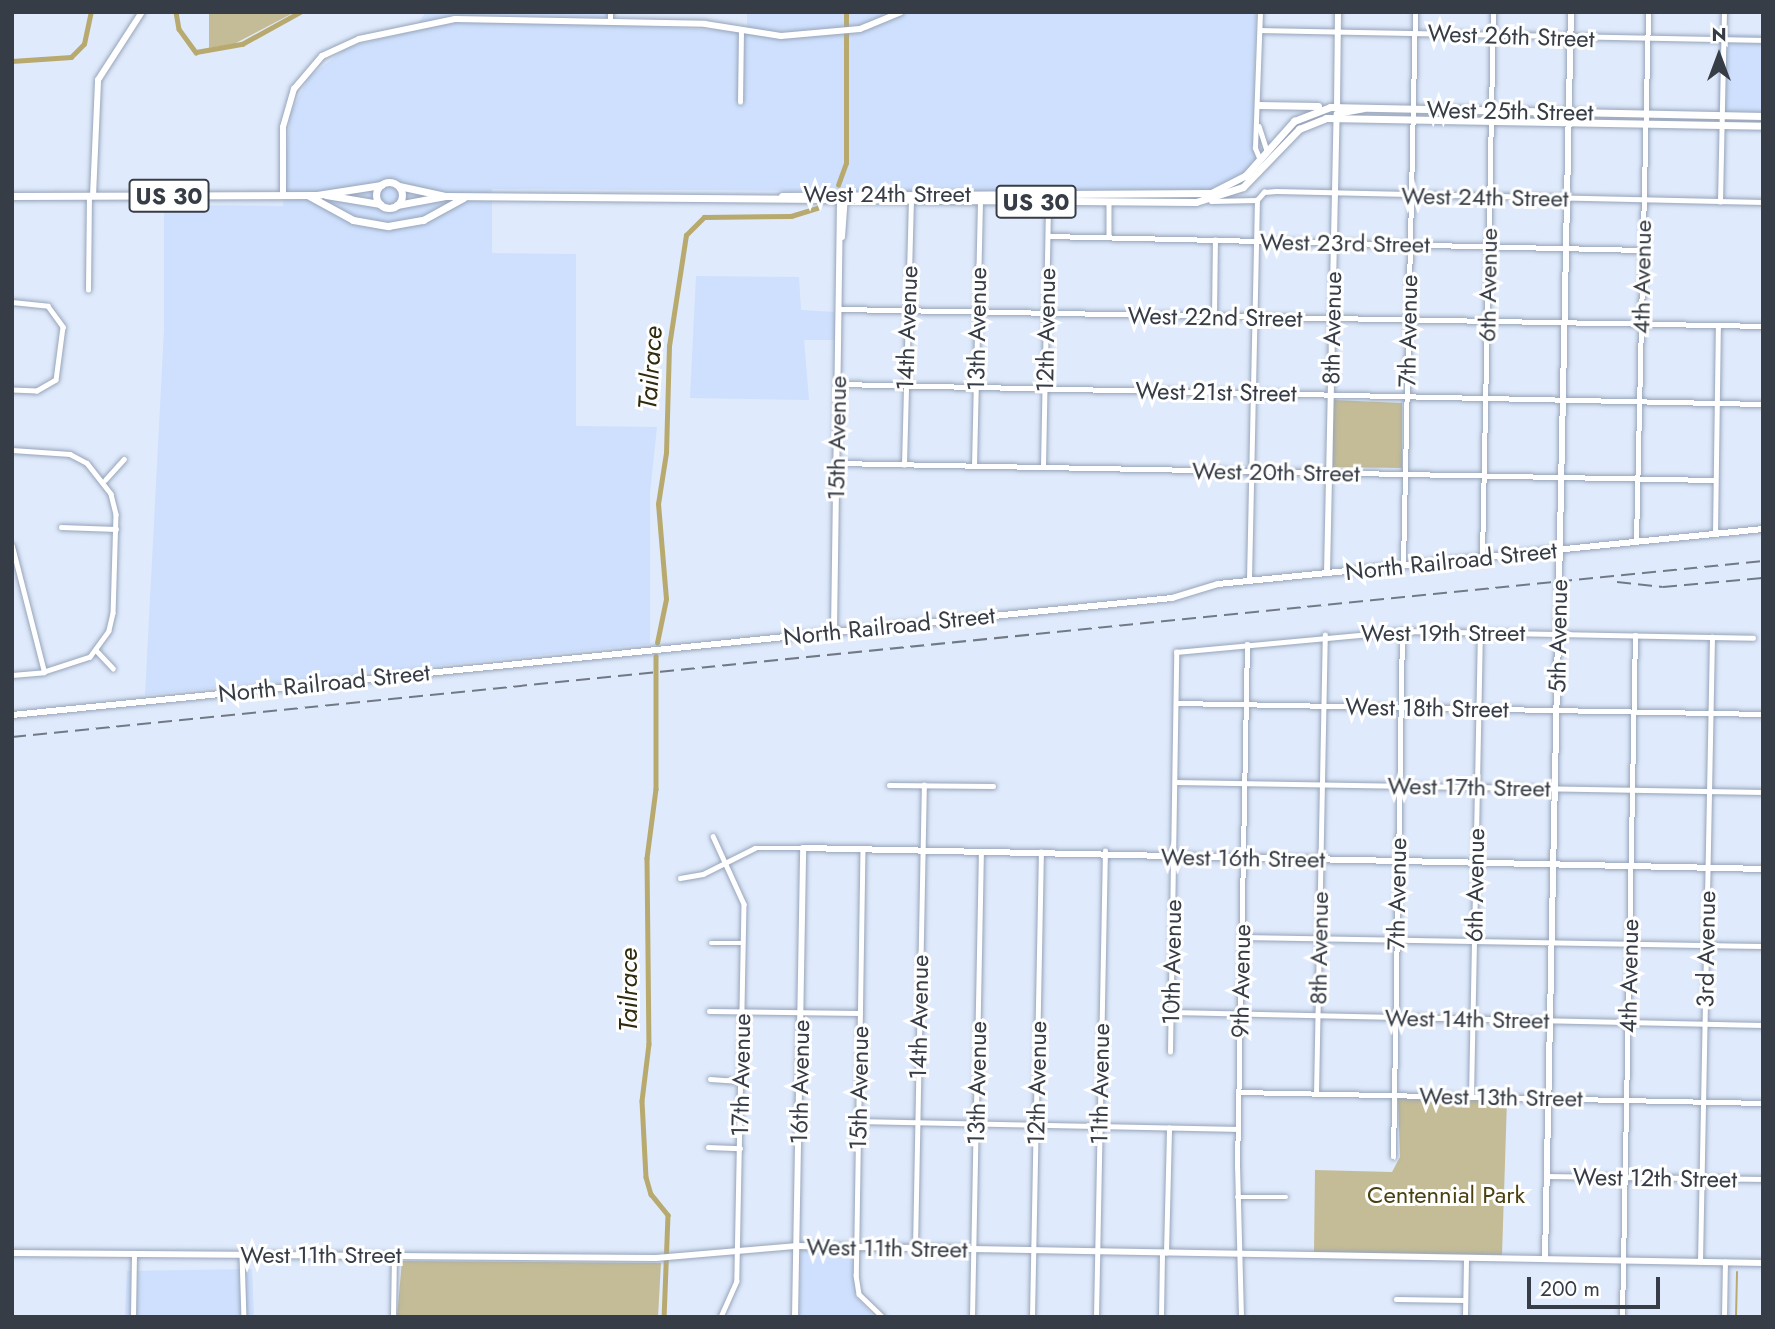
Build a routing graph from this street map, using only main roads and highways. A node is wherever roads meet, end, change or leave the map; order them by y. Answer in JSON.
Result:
{"nodes":[{"id":1,"x":1258,"y":105,"type":"road end"},
{"id":2,"x":1333,"y":107,"type":"junction"},
{"id":3,"x":1763,"y":116,"type":"edge"},
{"id":4,"x":1763,"y":126,"type":"edge"},
{"id":5,"x":1277,"y":154,"type":"joint"},
{"id":6,"x":1262,"y":164,"type":"junction"},
{"id":7,"x":381,"y":185,"type":"junction"},
{"id":8,"x":399,"y":186,"type":"junction"},
{"id":9,"x":326,"y":194,"type":"junction"},
{"id":10,"x":12,"y":196,"type":"edge"},
{"id":11,"x":309,"y":196,"type":"junction"},
{"id":12,"x":445,"y":196,"type":"junction"},
{"id":13,"x":465,"y":196,"type":"junction"},
{"id":14,"x":778,"y":197,"type":"junction"},
{"id":15,"x":980,"y":198,"type":"junction"},
{"id":16,"x":381,"y":205,"type":"junction"},
{"id":17,"x":397,"y":205,"type":"junction"}],
"edges":[{"from":1,"to":2,"type":"main road"},
{"from":2,"to":3,"type":"main road","name":"West 25th Street"},
{"from":2,"to":6,"type":"main road","name":"West 25th Street"},
{"from":4,"to":5,"type":"main road","name":"West 25th Street","number":"US 30"},
{"from":5,"to":6,"type":"main road","name":"West 24th Street","number":"US 30"},
{"from":6,"to":15,"type":"main road","name":"West 24th Street","number":"US 30"},
{"from":6,"to":15,"type":"main road","name":"West 24th Street","number":"US 30"},
{"from":7,"to":8,"type":"main road","number":"US 30"},
{"from":7,"to":9,"type":"main road","number":"US 30"},
{"from":7,"to":16,"type":"main road"},
{"from":8,"to":12,"type":"main road","name":"West 24th Street","number":"US 30"},
{"from":8,"to":17,"type":"main road"},
{"from":9,"to":11,"type":"main road","number":"US 30"},
{"from":9,"to":16,"type":"main road","number":"US 30"},
{"from":10,"to":11,"type":"main road","number":"US 30"},
{"from":11,"to":13,"type":"main road"},
{"from":12,"to":13,"type":"main road","name":"West 24th Street","number":"US 30"},
{"from":12,"to":17,"type":"main road","name":"West 24th Street","number":"US 30"},
{"from":13,"to":14,"type":"main road","name":"West 24th Street","number":"US 30"},
{"from":14,"to":15,"type":"main road","name":"West 24th Street","number":"US 30"},
{"from":14,"to":15,"type":"main road","name":"West 24th Street","number":"US 30"},
{"from":16,"to":17,"type":"main road","number":"US 30"}]}
